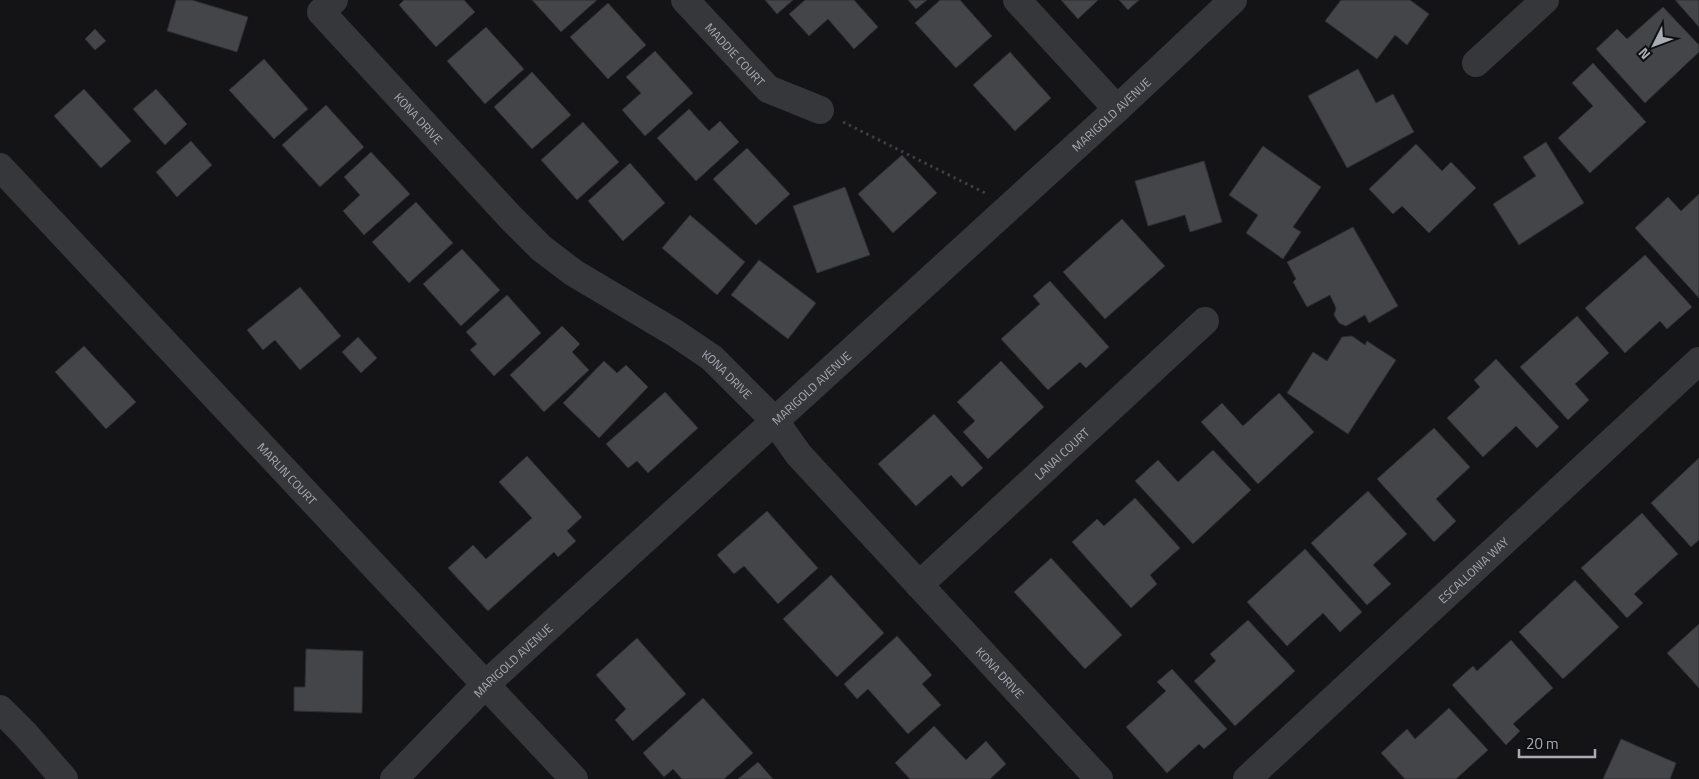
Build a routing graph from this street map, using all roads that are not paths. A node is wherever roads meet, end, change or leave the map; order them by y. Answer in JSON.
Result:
{"nodes":[{"id":1,"x":685,"y":0,"type":"edge"},
{"id":2,"x":1018,"y":0,"type":"edge"},
{"id":3,"x":1233,"y":0,"type":"edge"},
{"id":4,"x":1545,"y":0,"type":"edge"},
{"id":5,"x":327,"y":6,"type":"edge"},
{"id":6,"x":1476,"y":64,"type":"dead end"},
{"id":7,"x":1116,"y":109,"type":"junction"},
{"id":8,"x":820,"y":110,"type":"road end"},
{"id":9,"x":0,"y":167,"type":"edge"},
{"id":10,"x":1205,"y":321,"type":"dead end"},
{"id":11,"x":1699,"y":361,"type":"edge"},
{"id":12,"x":774,"y":420,"type":"junction"},
{"id":13,"x":919,"y":585,"type":"junction"},
{"id":14,"x":486,"y":684,"type":"junction"},
{"id":15,"x":0,"y":709,"type":"edge"},
{"id":16,"x":64,"y":779,"type":"edge"},
{"id":17,"x":394,"y":779,"type":"edge"},
{"id":18,"x":574,"y":779,"type":"edge"},
{"id":19,"x":1099,"y":779,"type":"edge"},
{"id":20,"x":1247,"y":779,"type":"edge"}],
"edges":[{"from":1,"to":8,"type":"street","name":"MADDIE COURT"},
{"from":2,"to":7,"type":"street"},
{"from":3,"to":7,"type":"street","name":"MARIGOLD AVENUE"},
{"from":4,"to":6,"type":"street"},
{"from":5,"to":12,"type":"street","name":"KONA DRIVE"},
{"from":7,"to":12,"type":"street","name":"MARIGOLD AVENUE"},
{"from":9,"to":14,"type":"street","name":"MARLIN COURT"},
{"from":10,"to":13,"type":"street","name":"LANAI COURT"},
{"from":11,"to":20,"type":"street","name":"ESCALLONIA WAY"},
{"from":12,"to":13,"type":"street","name":"KONA DRIVE"},
{"from":12,"to":14,"type":"street","name":"MARIGOLD AVENUE"},
{"from":13,"to":19,"type":"street","name":"KONA DRIVE"},
{"from":14,"to":17,"type":"street","name":"MARIGOLD AVENUE"},
{"from":14,"to":18,"type":"street","name":"MARLIN COURT"},
{"from":15,"to":16,"type":"street"}]}
